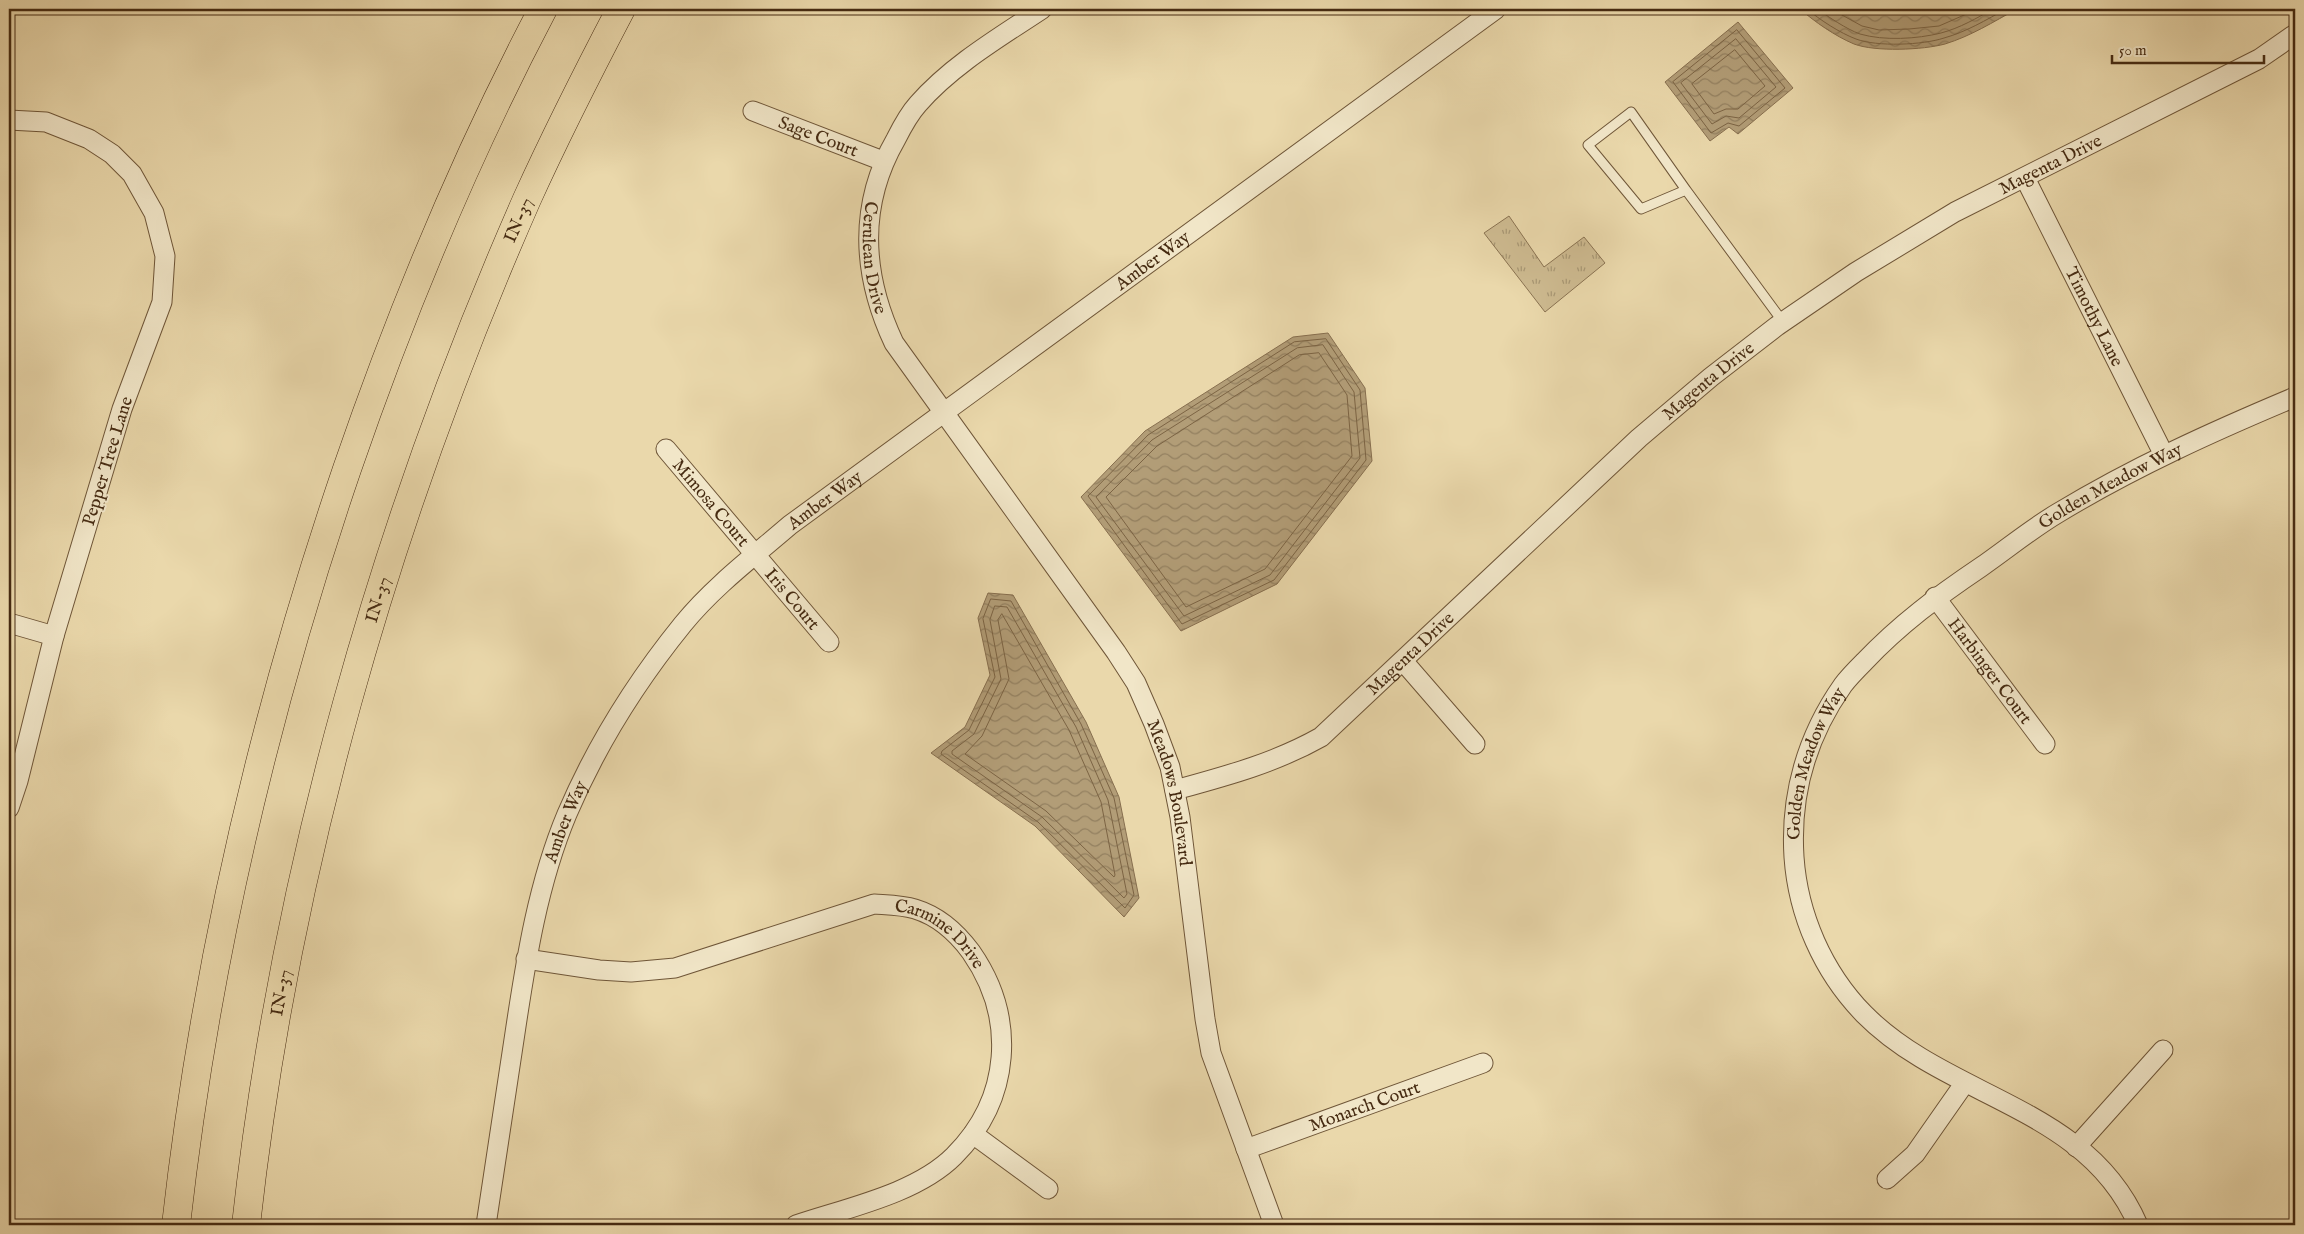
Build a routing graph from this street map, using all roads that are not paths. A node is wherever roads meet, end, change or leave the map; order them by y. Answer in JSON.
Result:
{"nodes":[{"id":1,"x":543,"y":9,"type":"edge"},
{"id":2,"x":621,"y":9,"type":"edge"},
{"id":3,"x":1042,"y":9,"type":"edge"},
{"id":4,"x":1496,"y":9,"type":"edge"},
{"id":5,"x":1016,"y":16,"type":"edge"},
{"id":6,"x":2295,"y":34,"type":"edge"},
{"id":7,"x":753,"y":111,"type":"dead end"},
{"id":8,"x":9,"y":120,"type":"edge"},
{"id":9,"x":883,"y":161,"type":"junction"},
{"id":10,"x":2025,"y":178,"type":"junction"},
{"id":11,"x":1686,"y":190,"type":"junction"},
{"id":12,"x":1783,"y":322,"type":"junction"},
{"id":13,"x":2295,"y":397,"type":"edge"},
{"id":14,"x":944,"y":412,"type":"junction"},
{"id":15,"x":666,"y":449,"type":"dead end"},
{"id":16,"x":2164,"y":455,"type":"junction"},
{"id":17,"x":756,"y":555,"type":"junction"},
{"id":18,"x":1935,"y":597,"type":"junction"},
{"id":19,"x":9,"y":623,"type":"edge"},
{"id":20,"x":54,"y":636,"type":"junction"},
{"id":21,"x":829,"y":642,"type":"dead end"},
{"id":22,"x":1403,"y":661,"type":"junction"},
{"id":23,"x":1476,"y":744,"type":"dead end"},
{"id":24,"x":2046,"y":744,"type":"dead end"},
{"id":25,"x":1175,"y":790,"type":"junction"},
{"id":26,"x":9,"y":808,"type":"edge"},
{"id":27,"x":526,"y":959,"type":"junction"},
{"id":28,"x":2163,"y":1050,"type":"dead end"},
{"id":29,"x":1483,"y":1064,"type":"dead end"},
{"id":30,"x":1964,"y":1084,"type":"junction"},
{"id":31,"x":973,"y":1134,"type":"junction"},
{"id":32,"x":2076,"y":1147,"type":"junction"},
{"id":33,"x":1246,"y":1149,"type":"junction"},
{"id":34,"x":1887,"y":1179,"type":"dead end"},
{"id":35,"x":1048,"y":1189,"type":"dead end"},
{"id":36,"x":176,"y":1225,"type":"edge"},
{"id":37,"x":246,"y":1225,"type":"edge"},
{"id":38,"x":486,"y":1225,"type":"edge"},
{"id":39,"x":796,"y":1225,"type":"edge"},
{"id":40,"x":1274,"y":1225,"type":"edge"},
{"id":41,"x":2138,"y":1225,"type":"edge"}],
"edges":[{"from":1,"to":36,"type":"highway"},
{"from":2,"to":37,"type":"highway","name":"IN-37"},
{"from":3,"to":5,"type":"street","name":"Cerulean Drive"},
{"from":4,"to":14,"type":"street","name":"Amber Way"},
{"from":5,"to":9,"type":"street","name":"Cerulean Drive"},
{"from":6,"to":10,"type":"street","name":"Magenta Drive"},
{"from":7,"to":9,"type":"street","name":"Sage Court"},
{"from":8,"to":20,"type":"street","name":"Pepper Tree Lane"},
{"from":9,"to":14,"type":"street","name":"Cerulean Drive"},
{"from":10,"to":12,"type":"street","name":"Magenta Drive"},
{"from":10,"to":16,"type":"street","name":"Timothy Lane"},
{"from":11,"to":11,"type":"lane"},
{"from":11,"to":12,"type":"lane"},
{"from":12,"to":22,"type":"street","name":"Magenta Drive"},
{"from":13,"to":16,"type":"street","name":"Golden Meadow Way"},
{"from":14,"to":17,"type":"street","name":"Amber Way"},
{"from":14,"to":25,"type":"street","name":"Meadows Boulevard"},
{"from":15,"to":17,"type":"street","name":"Mimosa Court"},
{"from":16,"to":18,"type":"street","name":"Golden Meadow Way"},
{"from":17,"to":21,"type":"street","name":"Iris Court"},
{"from":17,"to":27,"type":"street","name":"Amber Way"},
{"from":18,"to":24,"type":"street","name":"Harbinger Court"},
{"from":18,"to":30,"type":"street","name":"Golden Meadow Way"},
{"from":19,"to":20,"type":"street"},
{"from":20,"to":26,"type":"street","name":"Pepper Tree Lane"},
{"from":22,"to":23,"type":"street"},
{"from":22,"to":25,"type":"street","name":"Magenta Drive"},
{"from":25,"to":33,"type":"street","name":"Meadows Boulevard"},
{"from":27,"to":31,"type":"street","name":"Carmine Drive"},
{"from":27,"to":38,"type":"street","name":"Amber Way"},
{"from":28,"to":32,"type":"street"},
{"from":29,"to":33,"type":"street","name":"Monarch Court"},
{"from":30,"to":32,"type":"street","name":"Golden Meadow Way"},
{"from":30,"to":34,"type":"street"},
{"from":31,"to":35,"type":"street"},
{"from":31,"to":39,"type":"street","name":"Carmine Drive"},
{"from":32,"to":41,"type":"street","name":"Golden Meadow Way"},
{"from":33,"to":40,"type":"street","name":"Meadows Boulevard"}]}
